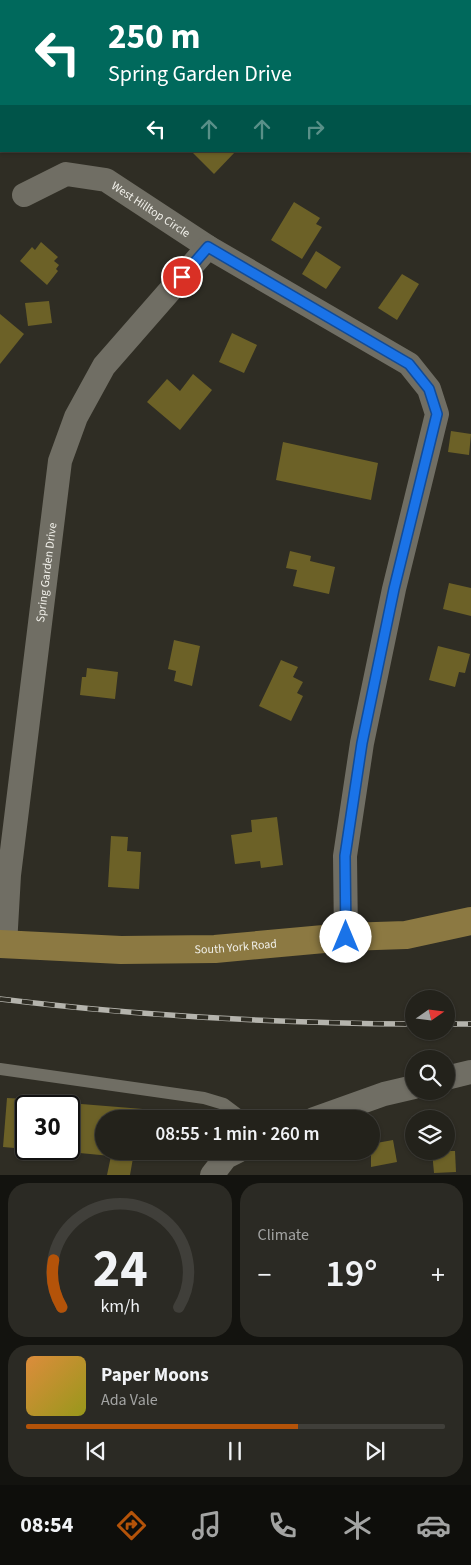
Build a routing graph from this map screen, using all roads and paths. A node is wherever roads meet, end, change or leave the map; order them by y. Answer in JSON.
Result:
{"nodes":[{"id":1,"x":24,"y":195,"type":"dead end"},
{"id":2,"x":208,"y":247,"type":"junction"},
{"id":3,"x":471,"y":921,"type":"edge"},
{"id":4,"x":346,"y":937,"type":"junction"},
{"id":5,"x":3,"y":945,"type":"edge"},
{"id":6,"x":0,"y":1069,"type":"edge"},
{"id":7,"x":471,"y":1072,"type":"edge"},
{"id":8,"x":455,"y":1076,"type":"edge"},
{"id":9,"x":405,"y":1088,"type":"edge"},
{"id":10,"x":232,"y":1110,"type":"edge"},
{"id":11,"x":339,"y":1110,"type":"edge"}],
"edges":[{"from":1,"to":2,"type":"street","name":"West Hilltop Circle"},
{"from":2,"to":4,"type":"street","name":"West Hilltop Circle"},
{"from":2,"to":5,"type":"street","name":"Spring Garden Drive"},
{"from":3,"to":4,"type":"main road","name":"South York Road"},
{"from":4,"to":5,"type":"main road","name":"South York Road"},
{"from":6,"to":10,"type":"lane"},
{"from":7,"to":8,"type":"street"},
{"from":9,"to":11,"type":"street"}]}
